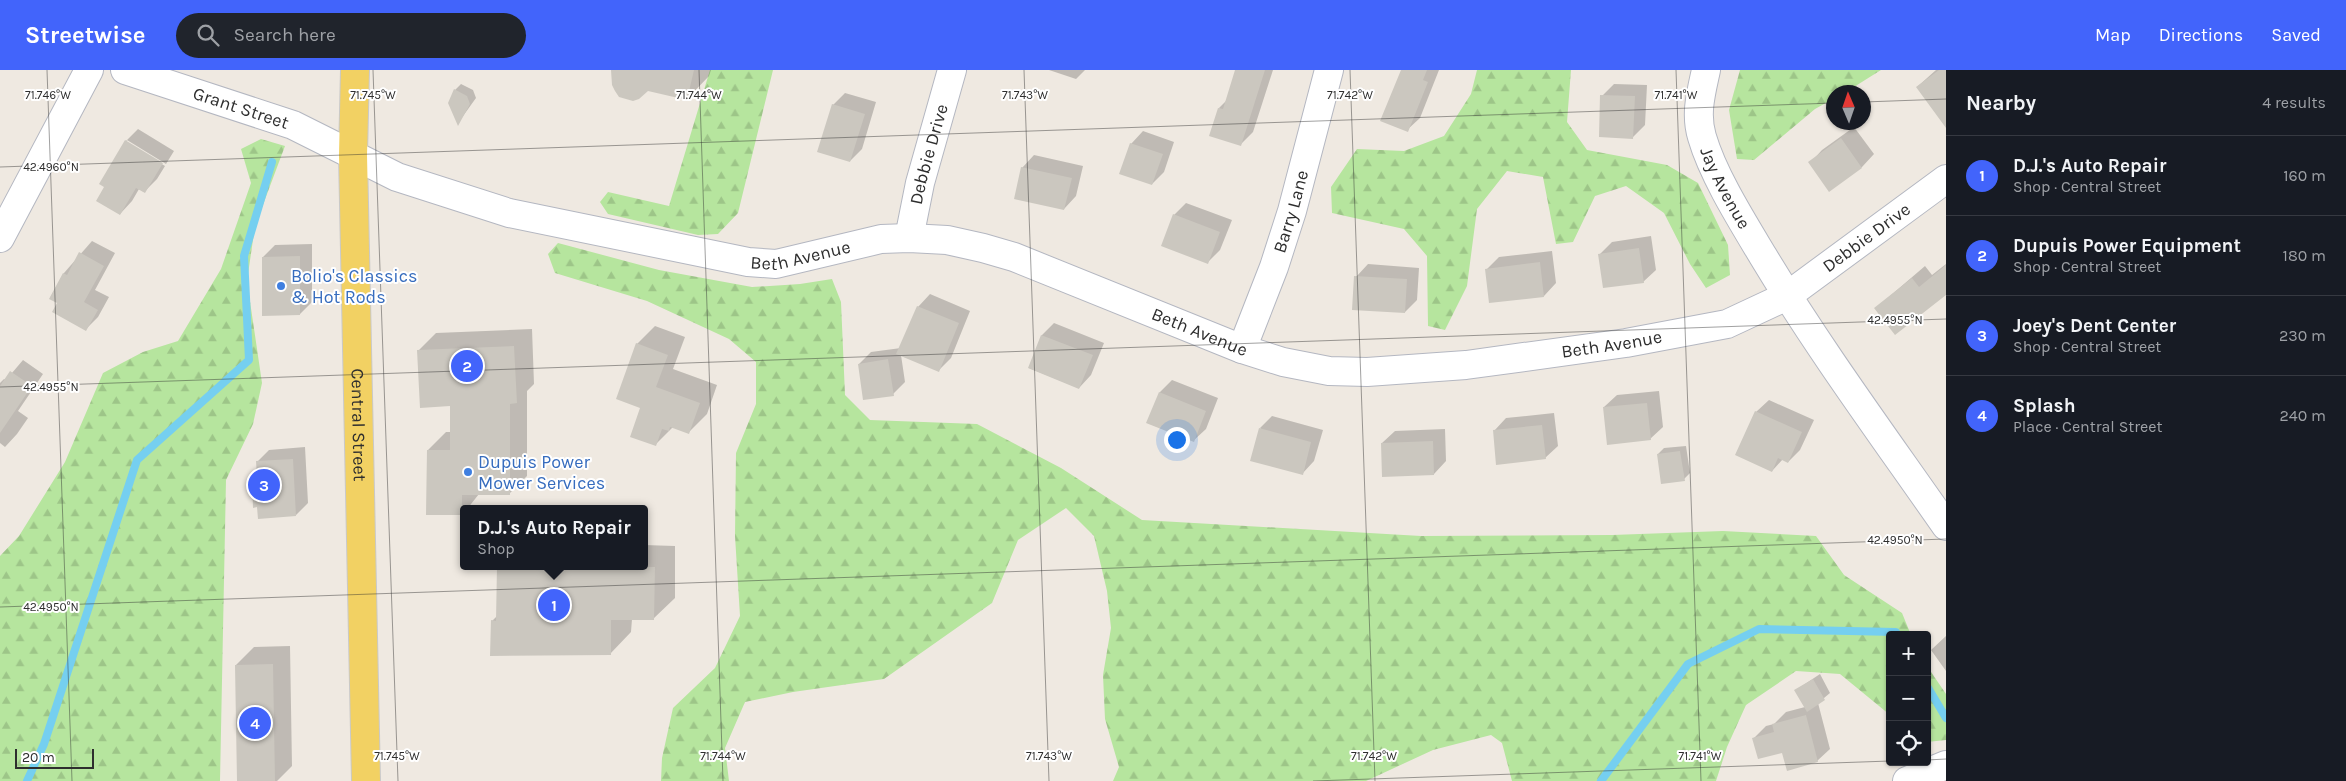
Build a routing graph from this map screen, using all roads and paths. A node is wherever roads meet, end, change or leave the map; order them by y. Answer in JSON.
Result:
{"nodes":[{"id":1,"x":89,"y":70,"type":"edge"},
{"id":2,"x":125,"y":70,"type":"edge"},
{"id":3,"x":356,"y":70,"type":"edge"},
{"id":4,"x":952,"y":70,"type":"edge"},
{"id":5,"x":1330,"y":70,"type":"edge"},
{"id":6,"x":1706,"y":70,"type":"edge"},
{"id":7,"x":353,"y":155,"type":"junction"},
{"id":8,"x":1946,"y":179,"type":"edge"},
{"id":9,"x":0,"y":238,"type":"edge"},
{"id":10,"x":909,"y":238,"type":"junction"},
{"id":11,"x":1787,"y":296,"type":"junction"},
{"id":12,"x":1242,"y":349,"type":"junction"},
{"id":13,"x":1946,"y":526,"type":"edge"},
{"id":14,"x":1946,"y":765,"type":"edge"},
{"id":15,"x":366,"y":781,"type":"edge"},
{"id":16,"x":1907,"y":781,"type":"edge"}],
"edges":[{"from":1,"to":9,"type":"street"},
{"from":2,"to":7,"type":"street","name":"Grant Street"},
{"from":3,"to":7,"type":"main road","name":"Central Street"},
{"from":4,"to":10,"type":"street","name":"Debbie Drive"},
{"from":5,"to":12,"type":"street","name":"Barry Lane"},
{"from":6,"to":11,"type":"street","name":"Jay Avenue"},
{"from":7,"to":10,"type":"street","name":"Beth Avenue"},
{"from":7,"to":15,"type":"main road","name":"Central Street"},
{"from":8,"to":11,"type":"street","name":"Debbie Drive"},
{"from":10,"to":12,"type":"street","name":"Beth Avenue"},
{"from":11,"to":12,"type":"street","name":"Beth Avenue"},
{"from":11,"to":13,"type":"street"},
{"from":14,"to":16,"type":"street"}]}
